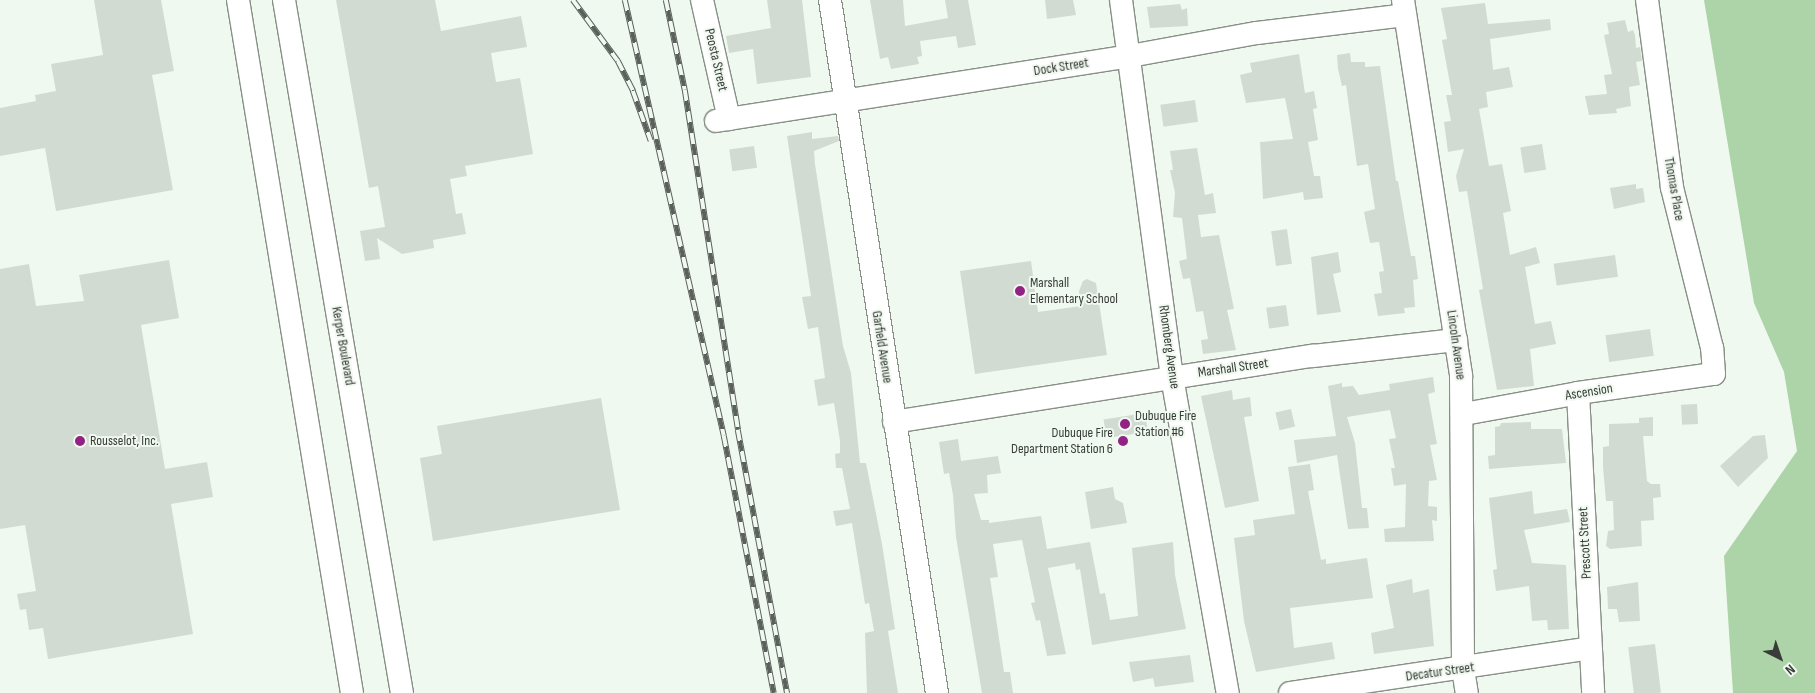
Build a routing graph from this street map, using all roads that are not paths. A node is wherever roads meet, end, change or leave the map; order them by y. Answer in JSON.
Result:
{"nodes":[{"id":1,"x":238,"y":0,"type":"edge"},
{"id":2,"x":284,"y":0,"type":"edge"},
{"id":3,"x":702,"y":0,"type":"edge"},
{"id":4,"x":830,"y":0,"type":"edge"},
{"id":5,"x":1121,"y":0,"type":"edge"},
{"id":6,"x":1647,"y":0,"type":"edge"},
{"id":7,"x":1404,"y":7,"type":"edge"},
{"id":8,"x":1130,"y":56,"type":"junction"},
{"id":9,"x":845,"y":100,"type":"junction"},
{"id":10,"x":723,"y":120,"type":"joint"},
{"id":11,"x":1456,"y":340,"type":"junction"},
{"id":12,"x":1714,"y":374,"type":"joint"},
{"id":13,"x":1172,"y":377,"type":"junction"},
{"id":14,"x":1578,"y":393,"type":"junction"},
{"id":15,"x":1464,"y":414,"type":"junction"},
{"id":16,"x":894,"y":422,"type":"junction"},
{"id":17,"x":1590,"y":648,"type":"junction"},
{"id":18,"x":1463,"y":669,"type":"junction"},
{"id":19,"x":352,"y":693,"type":"edge"},
{"id":20,"x":402,"y":693,"type":"edge"},
{"id":21,"x":937,"y":693,"type":"edge"},
{"id":22,"x":1228,"y":693,"type":"edge"},
{"id":23,"x":1290,"y":693,"type":"edge"},
{"id":24,"x":1467,"y":693,"type":"edge"},
{"id":25,"x":1593,"y":693,"type":"edge"}],
"edges":[{"from":1,"to":19,"type":"street"},
{"from":2,"to":20,"type":"street","name":"Kerper Boulevard"},
{"from":3,"to":10,"type":"street","name":"Peosta Street"},
{"from":4,"to":9,"type":"street","name":"Garfield Avenue"},
{"from":5,"to":8,"type":"street","name":"Rhomberg Avenue"},
{"from":6,"to":12,"type":"street","name":"Thomas Place"},
{"from":7,"to":8,"type":"street","name":"Dock Street"},
{"from":7,"to":11,"type":"street","name":"Lincoln Avenue"},
{"from":8,"to":9,"type":"street","name":"Dock Street"},
{"from":8,"to":13,"type":"street","name":"Rhomberg Avenue"},
{"from":9,"to":10,"type":"street","name":"Dock Street"},
{"from":9,"to":16,"type":"street","name":"Garfield Avenue"},
{"from":11,"to":13,"type":"street","name":"Marshall Street"},
{"from":11,"to":15,"type":"street","name":"Lincoln Avenue"},
{"from":12,"to":14,"type":"street","name":"Ascension"},
{"from":13,"to":16,"type":"street","name":"Marshall Street"},
{"from":13,"to":22,"type":"street","name":"Rhomberg Avenue"},
{"from":14,"to":15,"type":"street","name":"Ascension"},
{"from":14,"to":17,"type":"street","name":"Prescott Street"},
{"from":15,"to":18,"type":"street","name":"Lincoln Avenue"},
{"from":16,"to":21,"type":"street","name":"Garfield Avenue"},
{"from":17,"to":18,"type":"street","name":"Decatur Street"},
{"from":17,"to":25,"type":"street","name":"Prescott Street"},
{"from":18,"to":23,"type":"street","name":"Decatur Street"},
{"from":18,"to":24,"type":"street","name":"Lincoln Avenue"}]}
